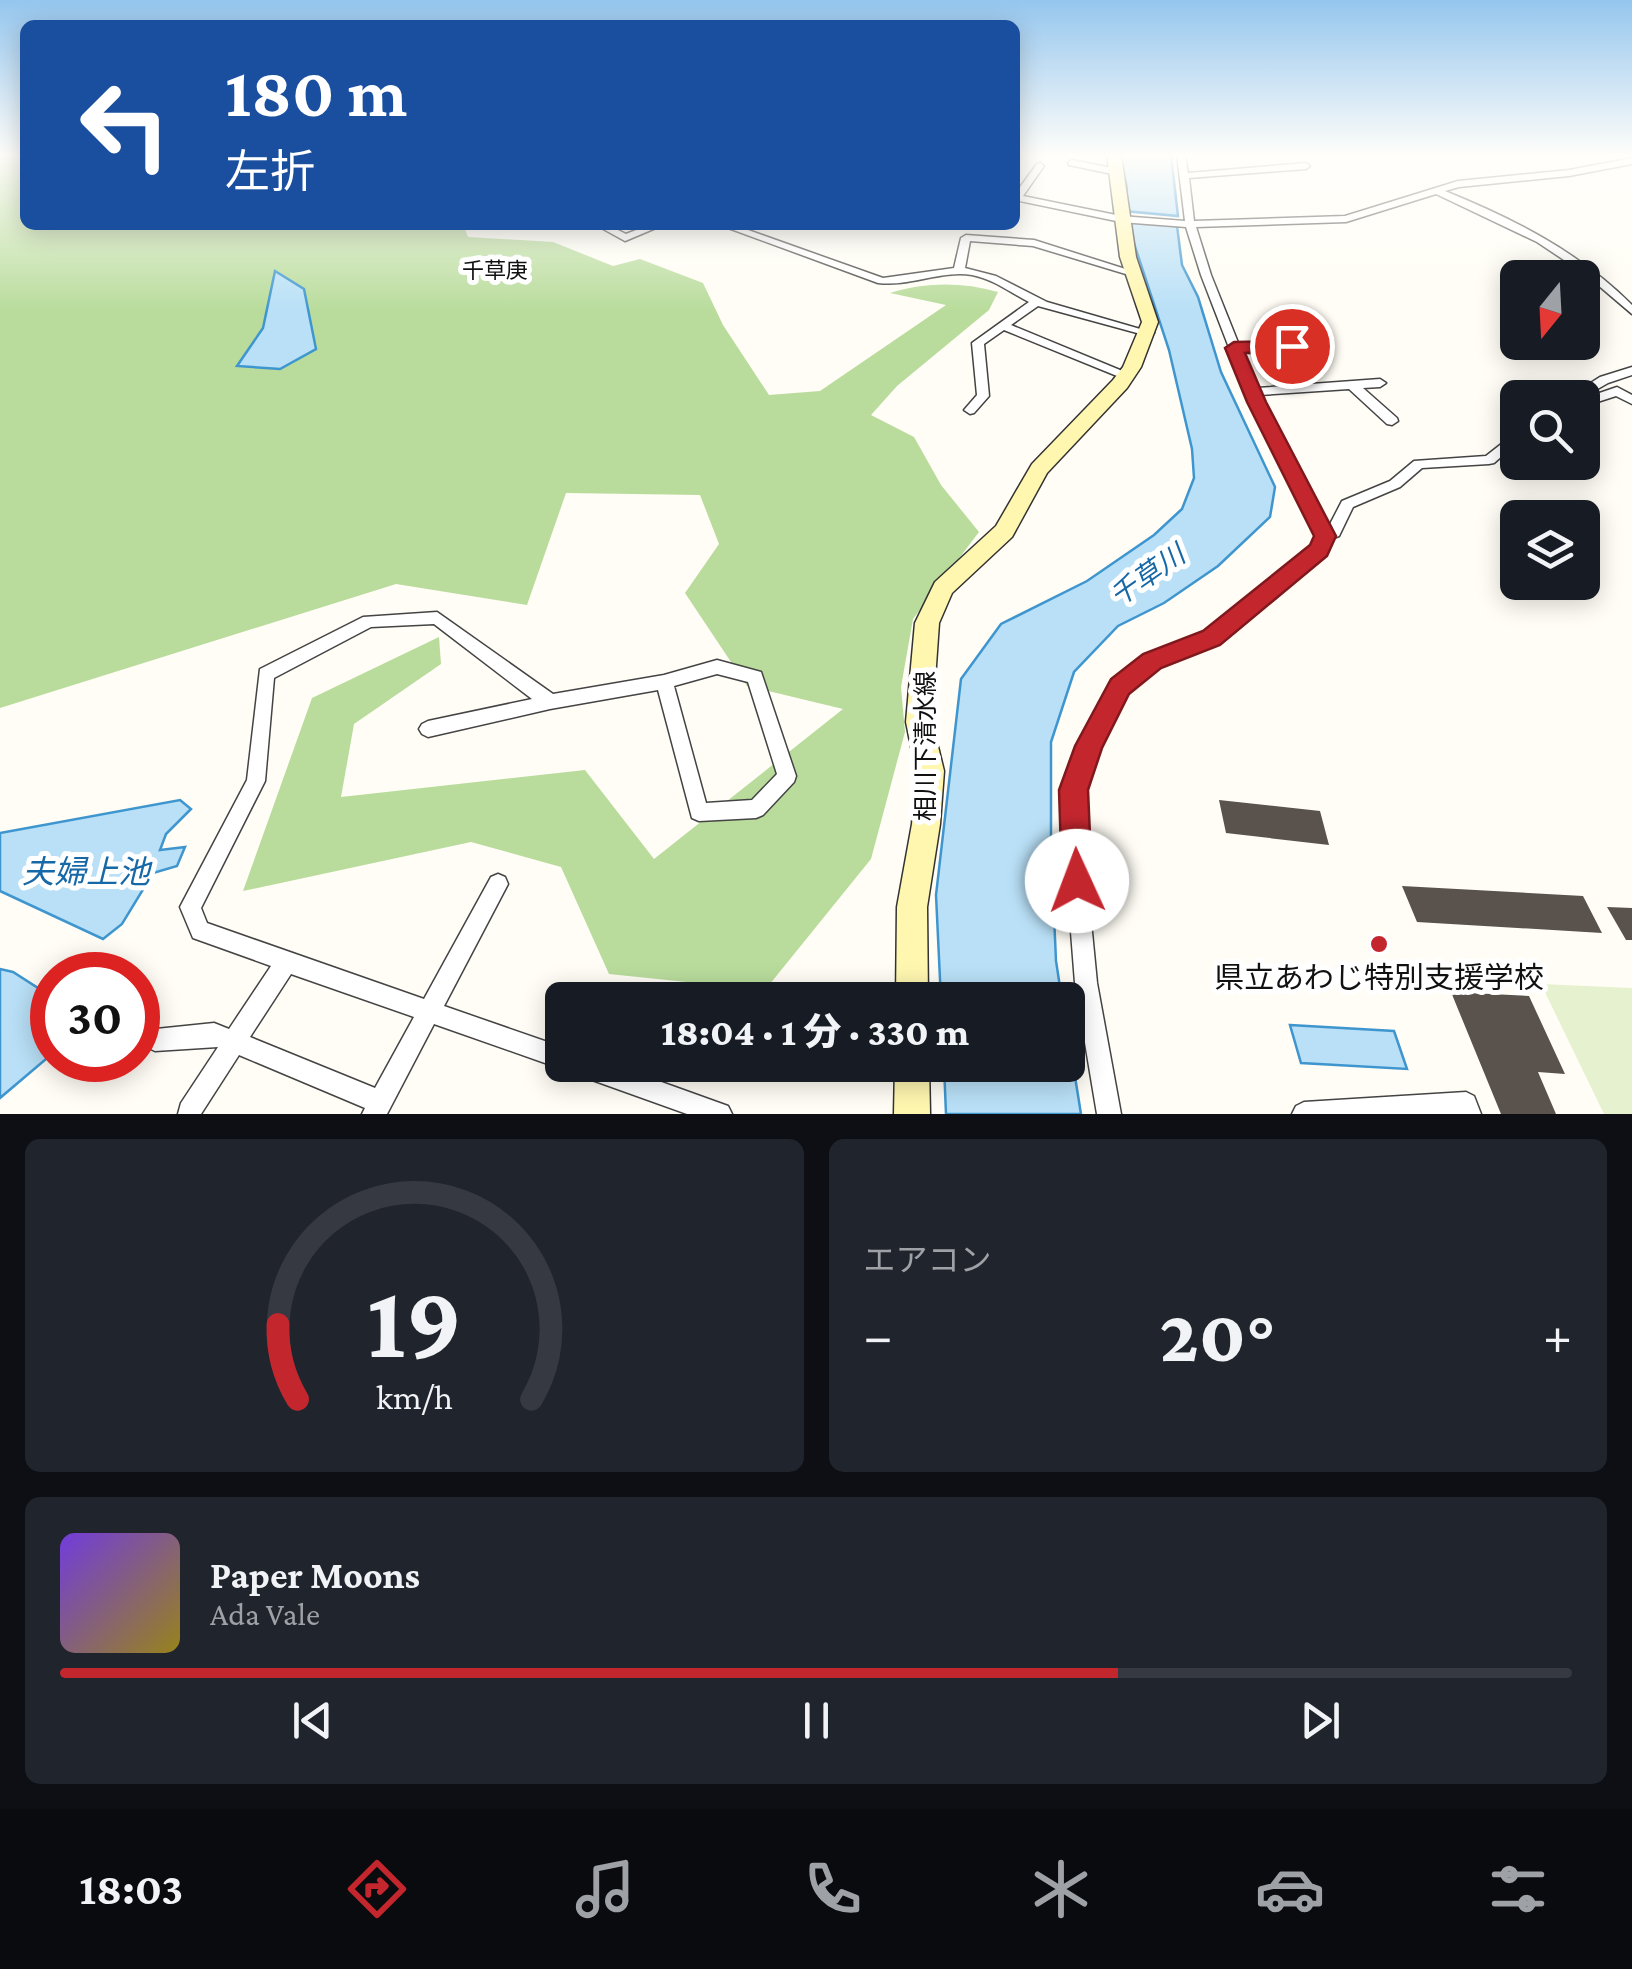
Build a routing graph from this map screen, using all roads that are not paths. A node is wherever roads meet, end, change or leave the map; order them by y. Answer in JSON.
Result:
{"nodes":[{"id":1,"x":1063,"y":207,"type":"edge"},
{"id":2,"x":1123,"y":207,"type":"edge"},
{"id":3,"x":1185,"y":207,"type":"edge"},
{"id":4,"x":1385,"y":207,"type":"edge"},
{"id":5,"x":1475,"y":207,"type":"edge"},
{"id":6,"x":1125,"y":220,"type":"junction"},
{"id":7,"x":1186,"y":224,"type":"junction"},
{"id":8,"x":610,"y":230,"type":"edge"},
{"id":9,"x":645,"y":230,"type":"edge"},
{"id":10,"x":739,"y":230,"type":"edge"},
{"id":11,"x":960,"y":271,"type":"junction"},
{"id":12,"x":1134,"y":272,"type":"junction"},
{"id":13,"x":1037,"y":302,"type":"junction"},
{"id":14,"x":1632,"y":311,"type":"edge"},
{"id":15,"x":1003,"y":326,"type":"junction"},
{"id":16,"x":1148,"y":333,"type":"junction"},
{"id":17,"x":1325,"y":342,"type":"dead end"},
{"id":18,"x":1234,"y":348,"type":"junction"},
{"id":19,"x":1632,"y":371,"type":"edge"},
{"id":20,"x":1126,"y":375,"type":"junction"},
{"id":21,"x":1600,"y":382,"type":"edge"},
{"id":22,"x":1380,"y":383,"type":"dead end"},
{"id":23,"x":1352,"y":385,"type":"junction"},
{"id":24,"x":1252,"y":392,"type":"junction"},
{"id":25,"x":1600,"y":397,"type":"edge"},
{"id":26,"x":1632,"y":400,"type":"edge"},
{"id":27,"x":970,"y":410,"type":"dead end"},
{"id":28,"x":1392,"y":422,"type":"dead end"},
{"id":29,"x":1500,"y":451,"type":"edge"},
{"id":30,"x":1325,"y":536,"type":"junction"},
{"id":31,"x":664,"y":682,"type":"junction"},
{"id":32,"x":550,"y":702,"type":"junction"},
{"id":33,"x":428,"y":729,"type":"dead end"},
{"id":34,"x":498,"y":884,"type":"dead end"},
{"id":35,"x":287,"y":962,"type":"junction"},
{"id":36,"x":912,"y":982,"type":"edge"},
{"id":37,"x":429,"y":1011,"type":"junction"},
{"id":38,"x":160,"y":1040,"type":"edge"},
{"id":39,"x":234,"y":1042,"type":"junction"},
{"id":40,"x":545,"y":1052,"type":"edge"},
{"id":41,"x":629,"y":1082,"type":"edge"},
{"id":42,"x":912,"y":1082,"type":"edge"},
{"id":43,"x":377,"y":1108,"type":"edge"},
{"id":44,"x":189,"y":1111,"type":"dead end"},
{"id":45,"x":720,"y":1114,"type":"edge"},
{"id":46,"x":912,"y":1114,"type":"edge"},
{"id":47,"x":1109,"y":1114,"type":"edge"},
{"id":48,"x":1304,"y":1114,"type":"edge"},
{"id":49,"x":1469,"y":1114,"type":"edge"}],
"edges":[{"from":1,"to":6,"type":"street"},
{"from":2,"to":6,"type":"main road"},
{"from":3,"to":7,"type":"street"},
{"from":4,"to":7,"type":"street"},
{"from":5,"to":14,"type":"street"},
{"from":6,"to":7,"type":"street"},
{"from":6,"to":12,"type":"main road"},
{"from":7,"to":18,"type":"street"},
{"from":8,"to":9,"type":"street"},
{"from":10,"to":11,"type":"street"},
{"from":11,"to":12,"type":"street"},
{"from":11,"to":13,"type":"street"},
{"from":12,"to":16,"type":"main road"},
{"from":13,"to":15,"type":"street"},
{"from":13,"to":16,"type":"street"},
{"from":15,"to":20,"type":"street"},
{"from":15,"to":27,"type":"street"},
{"from":16,"to":20,"type":"main road","name":"相川下清水線"},
{"from":17,"to":18,"type":"street"},
{"from":18,"to":24,"type":"street"},
{"from":19,"to":21,"type":"street"},
{"from":20,"to":36,"type":"main road","name":"相川下清水線"},
{"from":22,"to":23,"type":"street"},
{"from":23,"to":24,"type":"street"},
{"from":23,"to":28,"type":"street"},
{"from":24,"to":30,"type":"street"},
{"from":25,"to":26,"type":"street"},
{"from":29,"to":30,"type":"street"},
{"from":30,"to":47,"type":"street"},
{"from":31,"to":31,"type":"street"},
{"from":31,"to":32,"type":"street"},
{"from":32,"to":33,"type":"street"},
{"from":32,"to":35,"type":"street"},
{"from":34,"to":37,"type":"street"},
{"from":35,"to":37,"type":"street"},
{"from":35,"to":39,"type":"street"},
{"from":37,"to":40,"type":"street"},
{"from":37,"to":43,"type":"street"},
{"from":38,"to":39,"type":"street"},
{"from":39,"to":43,"type":"street"},
{"from":39,"to":44,"type":"street"},
{"from":41,"to":45,"type":"street"},
{"from":42,"to":46,"type":"main road"},
{"from":48,"to":49,"type":"street"}]}
